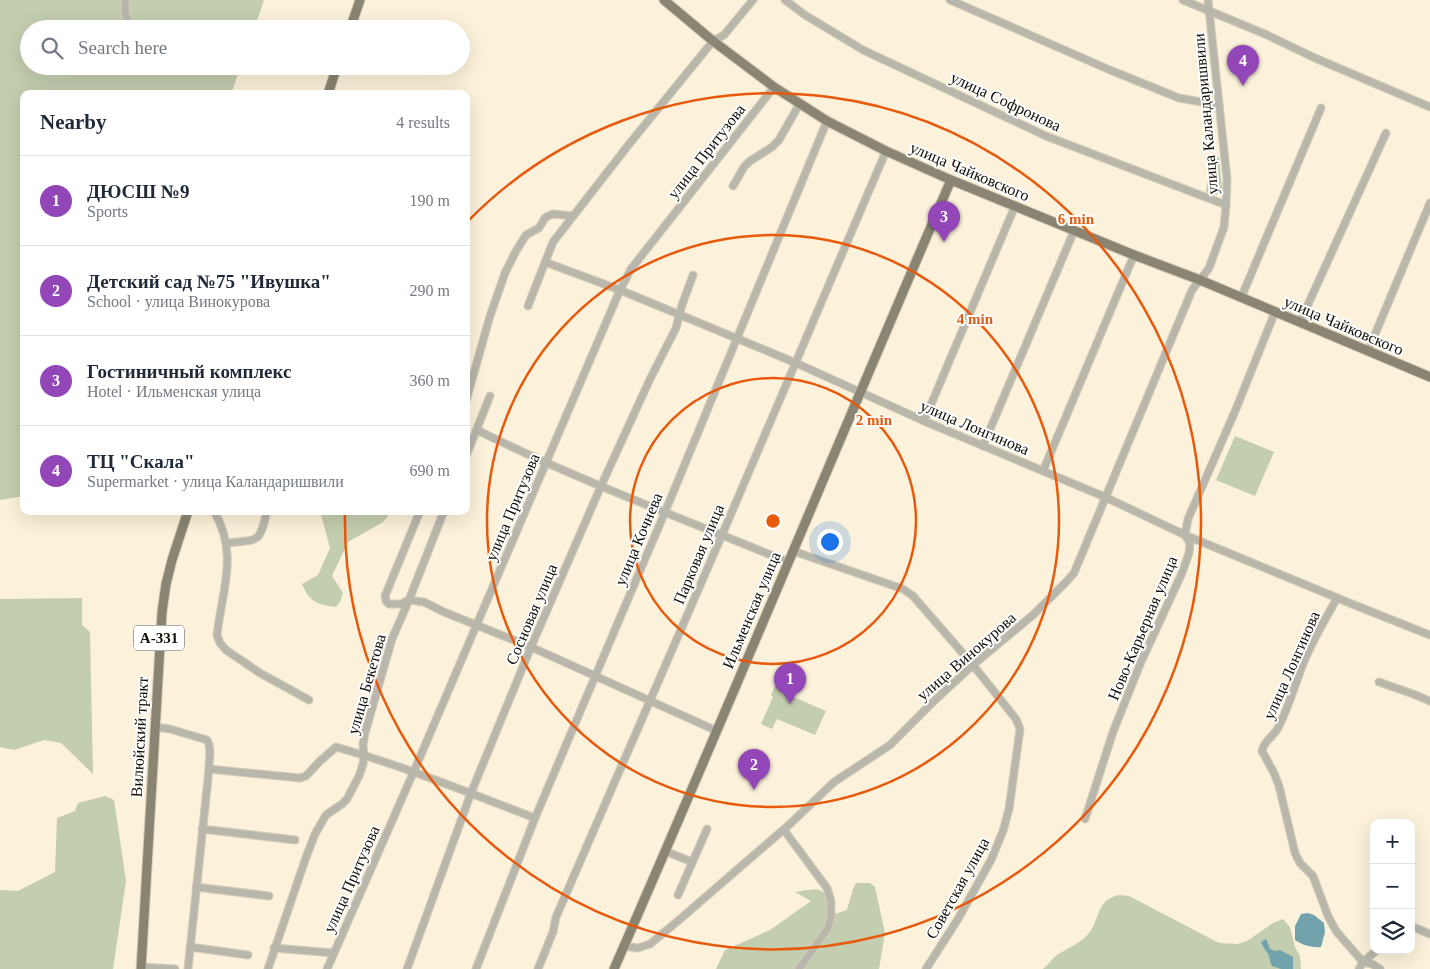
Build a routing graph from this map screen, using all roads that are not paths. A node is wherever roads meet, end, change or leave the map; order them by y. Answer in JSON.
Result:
{"nodes":[{"id":1,"x":126,"y":0,"type":"edge"},
{"id":2,"x":360,"y":0,"type":"edge"},
{"id":3,"x":664,"y":0,"type":"edge"},
{"id":4,"x":753,"y":0,"type":"edge"},
{"id":5,"x":785,"y":0,"type":"edge"},
{"id":6,"x":950,"y":0,"type":"edge"},
{"id":7,"x":1183,"y":0,"type":"edge"},
{"id":8,"x":1208,"y":0,"type":"edge"},
{"id":9,"x":1209,"y":11,"type":"junction"},
{"id":10,"x":127,"y":20,"type":"edge"},
{"id":11,"x":353,"y":20,"type":"edge"},
{"id":12,"x":713,"y":41,"type":"junction"},
{"id":13,"x":334,"y":75,"type":"edge"},
{"id":14,"x":774,"y":87,"type":"junction"},
{"id":15,"x":329,"y":90,"type":"edge"},
{"id":16,"x":800,"y":103,"type":"junction"},
{"id":17,"x":1219,"y":106,"type":"junction"},
{"id":18,"x":1321,"y":108,"type":"dead end"},
{"id":19,"x":1430,"y":108,"type":"edge"},
{"id":20,"x":827,"y":120,"type":"junction"},
{"id":21,"x":1386,"y":133,"type":"dead end"},
{"id":22,"x":886,"y":151,"type":"junction"},
{"id":23,"x":951,"y":180,"type":"junction"},
{"id":24,"x":734,"y":186,"type":"dead end"},
{"id":25,"x":1430,"y":203,"type":"edge"},
{"id":26,"x":1226,"y":205,"type":"junction"},
{"id":27,"x":1015,"y":206,"type":"junction"},
{"id":28,"x":573,"y":216,"type":"junction"},
{"id":29,"x":1074,"y":231,"type":"junction"},
{"id":30,"x":1134,"y":255,"type":"junction"},
{"id":31,"x":545,"y":262,"type":"junction"},
{"id":32,"x":693,"y":275,"type":"dead end"},
{"id":33,"x":1200,"y":280,"type":"junction"},
{"id":34,"x":620,"y":290,"type":"junction"},
{"id":35,"x":1241,"y":298,"type":"junction"},
{"id":36,"x":528,"y":306,"type":"dead end"},
{"id":37,"x":1275,"y":312,"type":"junction"},
{"id":38,"x":680,"y":315,"type":"junction"},
{"id":39,"x":1300,"y":322,"type":"junction"},
{"id":40,"x":736,"y":339,"type":"junction"},
{"id":41,"x":1368,"y":351,"type":"junction"},
{"id":42,"x":796,"y":363,"type":"junction"},
{"id":43,"x":1430,"y":377,"type":"edge"},
{"id":44,"x":470,"y":387,"type":"edge"},
{"id":45,"x":860,"y":392,"type":"junction"},
{"id":46,"x":490,"y":396,"type":"dead end"},
{"id":47,"x":924,"y":421,"type":"junction"},
{"id":48,"x":477,"y":430,"type":"junction"},
{"id":49,"x":983,"y":446,"type":"junction"},
{"id":50,"x":470,"y":447,"type":"edge"},
{"id":51,"x":546,"y":462,"type":"junction"},
{"id":52,"x":1043,"y":471,"type":"junction"},
{"id":53,"x":602,"y":486,"type":"junction"},
{"id":54,"x":1105,"y":497,"type":"junction"},
{"id":55,"x":665,"y":512,"type":"junction"},
{"id":56,"x":187,"y":515,"type":"edge"},
{"id":57,"x":216,"y":515,"type":"edge"},
{"id":58,"x":266,"y":515,"type":"edge"},
{"id":59,"x":418,"y":515,"type":"edge"},
{"id":60,"x":442,"y":515,"type":"edge"},
{"id":61,"x":722,"y":535,"type":"junction"},
{"id":62,"x":1185,"y":535,"type":"junction"},
{"id":63,"x":227,"y":543,"type":"junction"},
{"id":64,"x":792,"y":551,"type":"junction"},
{"id":65,"x":788,"y":562,"type":"junction"},
{"id":66,"x":1337,"y":598,"type":"junction"},
{"id":67,"x":409,"y":600,"type":"junction"},
{"id":68,"x":476,"y":626,"type":"junction"},
{"id":69,"x":1430,"y":635,"type":"edge"},
{"id":70,"x":531,"y":647,"type":"junction"},
{"id":71,"x":973,"y":665,"type":"junction"},
{"id":72,"x":595,"y":676,"type":"junction"},
{"id":73,"x":1379,"y":682,"type":"dead end"},
{"id":74,"x":310,"y":700,"type":"dead end"},
{"id":75,"x":1430,"y":701,"type":"edge"},
{"id":76,"x":649,"y":702,"type":"junction"},
{"id":77,"x":155,"y":727,"type":"junction"},
{"id":78,"x":717,"y":731,"type":"junction"},
{"id":79,"x":364,"y":755,"type":"junction"},
{"id":80,"x":209,"y":769,"type":"junction"},
{"id":81,"x":414,"y":771,"type":"junction"},
{"id":82,"x":471,"y":793,"type":"junction"},
{"id":83,"x":535,"y":818,"type":"junction"},
{"id":84,"x":1085,"y":819,"type":"dead end"},
{"id":85,"x":202,"y":829,"type":"junction"},
{"id":86,"x":707,"y":829,"type":"dead end"},
{"id":87,"x":784,"y":830,"type":"junction"},
{"id":88,"x":295,"y":840,"type":"dead end"},
{"id":89,"x":665,"y":851,"type":"junction"},
{"id":90,"x":692,"y":862,"type":"junction"},
{"id":91,"x":196,"y":887,"type":"junction"},
{"id":92,"x":678,"y":895,"type":"dead end"},
{"id":93,"x":269,"y":896,"type":"dead end"},
{"id":94,"x":1415,"y":928,"type":"edge"},
{"id":95,"x":1430,"y":934,"type":"edge"},
{"id":96,"x":624,"y":946,"type":"junction"},
{"id":97,"x":190,"y":947,"type":"junction"},
{"id":98,"x":274,"y":948,"type":"junction"},
{"id":99,"x":334,"y":953,"type":"junction"},
{"id":100,"x":1372,"y":954,"type":"edge"},
{"id":101,"x":248,"y":955,"type":"dead end"},
{"id":102,"x":1363,"y":962,"type":"junction"},
{"id":103,"x":141,"y":968,"type":"edge"},
{"id":104,"x":175,"y":969,"type":"edge"},
{"id":105,"x":188,"y":969,"type":"edge"},
{"id":106,"x":268,"y":969,"type":"edge"},
{"id":107,"x":327,"y":969,"type":"edge"},
{"id":108,"x":407,"y":969,"type":"edge"},
{"id":109,"x":476,"y":969,"type":"edge"},
{"id":110,"x":538,"y":969,"type":"edge"},
{"id":111,"x":614,"y":969,"type":"edge"},
{"id":112,"x":798,"y":969,"type":"edge"},
{"id":113,"x":926,"y":969,"type":"edge"},
{"id":114,"x":1359,"y":969,"type":"edge"},
{"id":115,"x":1380,"y":969,"type":"edge"}],
"edges":[{"from":1,"to":10,"type":"street"},
{"from":2,"to":11,"type":"main road"},
{"from":3,"to":12,"type":"main road","name":"улица Чайковского"},
{"from":4,"to":12,"type":"street"},
{"from":5,"to":26,"type":"street","name":"улица Софронова"},
{"from":6,"to":17,"type":"street"},
{"from":7,"to":9,"type":"street"},
{"from":8,"to":9,"type":"street","name":"улица Каландаришвили"},
{"from":9,"to":17,"type":"street","name":"улица Каландаришвили"},
{"from":9,"to":19,"type":"street"},
{"from":12,"to":14,"type":"main road","name":"улица Чайковского"},
{"from":12,"to":28,"type":"street"},
{"from":13,"to":15,"type":"main road"},
{"from":14,"to":16,"type":"main road","name":"улица Чайковского"},
{"from":14,"to":34,"type":"street","name":"улица Притузова"},
{"from":16,"to":20,"type":"main road","name":"улица Чайковского"},
{"from":16,"to":24,"type":"street"},
{"from":17,"to":26,"type":"street","name":"улица Каландаришвили"},
{"from":18,"to":35,"type":"street"},
{"from":20,"to":22,"type":"main road","name":"улица Чайковского"},
{"from":20,"to":40,"type":"street","name":"улица Кочнева"},
{"from":21,"to":39,"type":"street"},
{"from":22,"to":23,"type":"main road","name":"улица Чайковского"},
{"from":22,"to":42,"type":"street","name":"Парковая улица"},
{"from":23,"to":27,"type":"main road","name":"улица Чайковского"},
{"from":23,"to":45,"type":"main road","name":"Ильменская улица"},
{"from":25,"to":41,"type":"street"},
{"from":26,"to":33,"type":"street","name":"улица Каландаришвили"},
{"from":27,"to":29,"type":"main road","name":"улица Чайковского"},
{"from":27,"to":47,"type":"street"},
{"from":28,"to":31,"type":"street"},
{"from":28,"to":44,"type":"street"},
{"from":29,"to":30,"type":"main road","name":"улица Чайковского"},
{"from":29,"to":49,"type":"street"},
{"from":30,"to":33,"type":"main road","name":"улица Чайковского"},
{"from":30,"to":52,"type":"street"},
{"from":31,"to":34,"type":"street","name":"улица Лонгинова"},
{"from":31,"to":36,"type":"street"},
{"from":32,"to":38,"type":"street","name":"Сосновая улица"},
{"from":33,"to":35,"type":"main road","name":"улица Чайковского"},
{"from":33,"to":54,"type":"street","name":"улица Винокурова"},
{"from":34,"to":38,"type":"street","name":"улица Лонгинова"},
{"from":34,"to":51,"type":"street","name":"улица Притузова"},
{"from":35,"to":37,"type":"main road","name":"улица Чайковского"},
{"from":37,"to":39,"type":"main road","name":"улица Чайковского"},
{"from":37,"to":62,"type":"street","name":"Ново-Карьерная улица"},
{"from":38,"to":40,"type":"street","name":"улица Лонгинова"},
{"from":38,"to":53,"type":"street","name":"Сосновая улица"},
{"from":39,"to":41,"type":"main road","name":"улица Чайковского"},
{"from":40,"to":42,"type":"street","name":"улица Лонгинова"},
{"from":40,"to":55,"type":"street","name":"улица Кочнева"},
{"from":41,"to":43,"type":"main road","name":"улица Чайковского"},
{"from":42,"to":45,"type":"street","name":"улица Лонгинова"},
{"from":42,"to":61,"type":"street","name":"Парковая улица"},
{"from":45,"to":47,"type":"street","name":"улица Лонгинова"},
{"from":45,"to":64,"type":"main road","name":"Ильменская улица"},
{"from":46,"to":48,"type":"street"},
{"from":47,"to":49,"type":"street","name":"улица Лонгинова"},
{"from":48,"to":50,"type":"street"},
{"from":48,"to":51,"type":"street"},
{"from":49,"to":52,"type":"street","name":"улица Лонгинова"},
{"from":51,"to":53,"type":"street"},
{"from":51,"to":68,"type":"street","name":"улица Притузова"},
{"from":52,"to":54,"type":"street","name":"улица Лонгинова"},
{"from":53,"to":55,"type":"street"},
{"from":53,"to":70,"type":"street","name":"Сосновая улица"},
{"from":54,"to":62,"type":"street","name":"улица Лонгинова"},
{"from":54,"to":71,"type":"street","name":"улица Винокурова"},
{"from":55,"to":61,"type":"street"},
{"from":55,"to":72,"type":"street","name":"улица Кочнева"},
{"from":56,"to":77,"type":"main road","name":"Вилюйский тракт","number":"А-331"},
{"from":57,"to":63,"type":"street"},
{"from":58,"to":63,"type":"street"},
{"from":59,"to":67,"type":"street"},
{"from":60,"to":67,"type":"street","name":"улица Бекетова"},
{"from":61,"to":65,"type":"street"},
{"from":61,"to":76,"type":"street","name":"Парковая улица"},
{"from":62,"to":66,"type":"street","name":"улица Лонгинова"},
{"from":62,"to":84,"type":"street","name":"Ново-Карьерная улица"},
{"from":63,"to":74,"type":"street"},
{"from":64,"to":65,"type":"main road","name":"Ильменская улица"},
{"from":64,"to":71,"type":"street","name":"Советская улица"},
{"from":65,"to":78,"type":"main road","name":"Ильменская улица"},
{"from":66,"to":69,"type":"street","name":"улица Лонгинова"},
{"from":66,"to":102,"type":"street","name":"улица Лонгинова"},
{"from":67,"to":68,"type":"street"},
{"from":67,"to":79,"type":"street","name":"улица Бекетова"},
{"from":68,"to":70,"type":"street"},
{"from":68,"to":81,"type":"street","name":"улица Притузова"},
{"from":70,"to":72,"type":"street"},
{"from":70,"to":82,"type":"street","name":"Сосновая улица"},
{"from":71,"to":87,"type":"street","name":"улица Винокурова"},
{"from":71,"to":113,"type":"street","name":"Советская улица"},
{"from":72,"to":76,"type":"street"},
{"from":72,"to":83,"type":"street","name":"улица Кочнева"},
{"from":73,"to":75,"type":"street"},
{"from":76,"to":78,"type":"street"},
{"from":76,"to":110,"type":"street","name":"Парковая улица"},
{"from":77,"to":80,"type":"street"},
{"from":77,"to":103,"type":"main road","name":"Вилюйский тракт","number":"А-331"},
{"from":78,"to":89,"type":"main road","name":"Ильменская улица"},
{"from":79,"to":80,"type":"street"},
{"from":79,"to":81,"type":"street"},
{"from":79,"to":98,"type":"street","name":"улица Бекетова"},
{"from":80,"to":85,"type":"street"},
{"from":81,"to":82,"type":"street"},
{"from":81,"to":99,"type":"street","name":"улица Притузова"},
{"from":82,"to":83,"type":"street"},
{"from":82,"to":108,"type":"street","name":"Сосновая улица"},
{"from":83,"to":109,"type":"street","name":"улица Кочнева"},
{"from":85,"to":88,"type":"street"},
{"from":85,"to":91,"type":"street"},
{"from":86,"to":90,"type":"street"},
{"from":87,"to":96,"type":"street","name":"улица Винокурова"},
{"from":87,"to":112,"type":"street"},
{"from":89,"to":90,"type":"street"},
{"from":89,"to":96,"type":"main road","name":"Ильменская улица"},
{"from":90,"to":92,"type":"street"},
{"from":91,"to":93,"type":"street"},
{"from":91,"to":97,"type":"street"},
{"from":94,"to":95,"type":"street"},
{"from":96,"to":111,"type":"main road","name":"Ильменская улица"},
{"from":97,"to":101,"type":"street"},
{"from":97,"to":105,"type":"street"},
{"from":98,"to":99,"type":"street"},
{"from":98,"to":106,"type":"street","name":"улица Бекетова"},
{"from":99,"to":107,"type":"street","name":"улица Притузова"},
{"from":100,"to":102,"type":"street"},
{"from":102,"to":114,"type":"street"},
{"from":102,"to":115,"type":"street","name":"улица Лонгинова"},
{"from":103,"to":104,"type":"street"}]}
